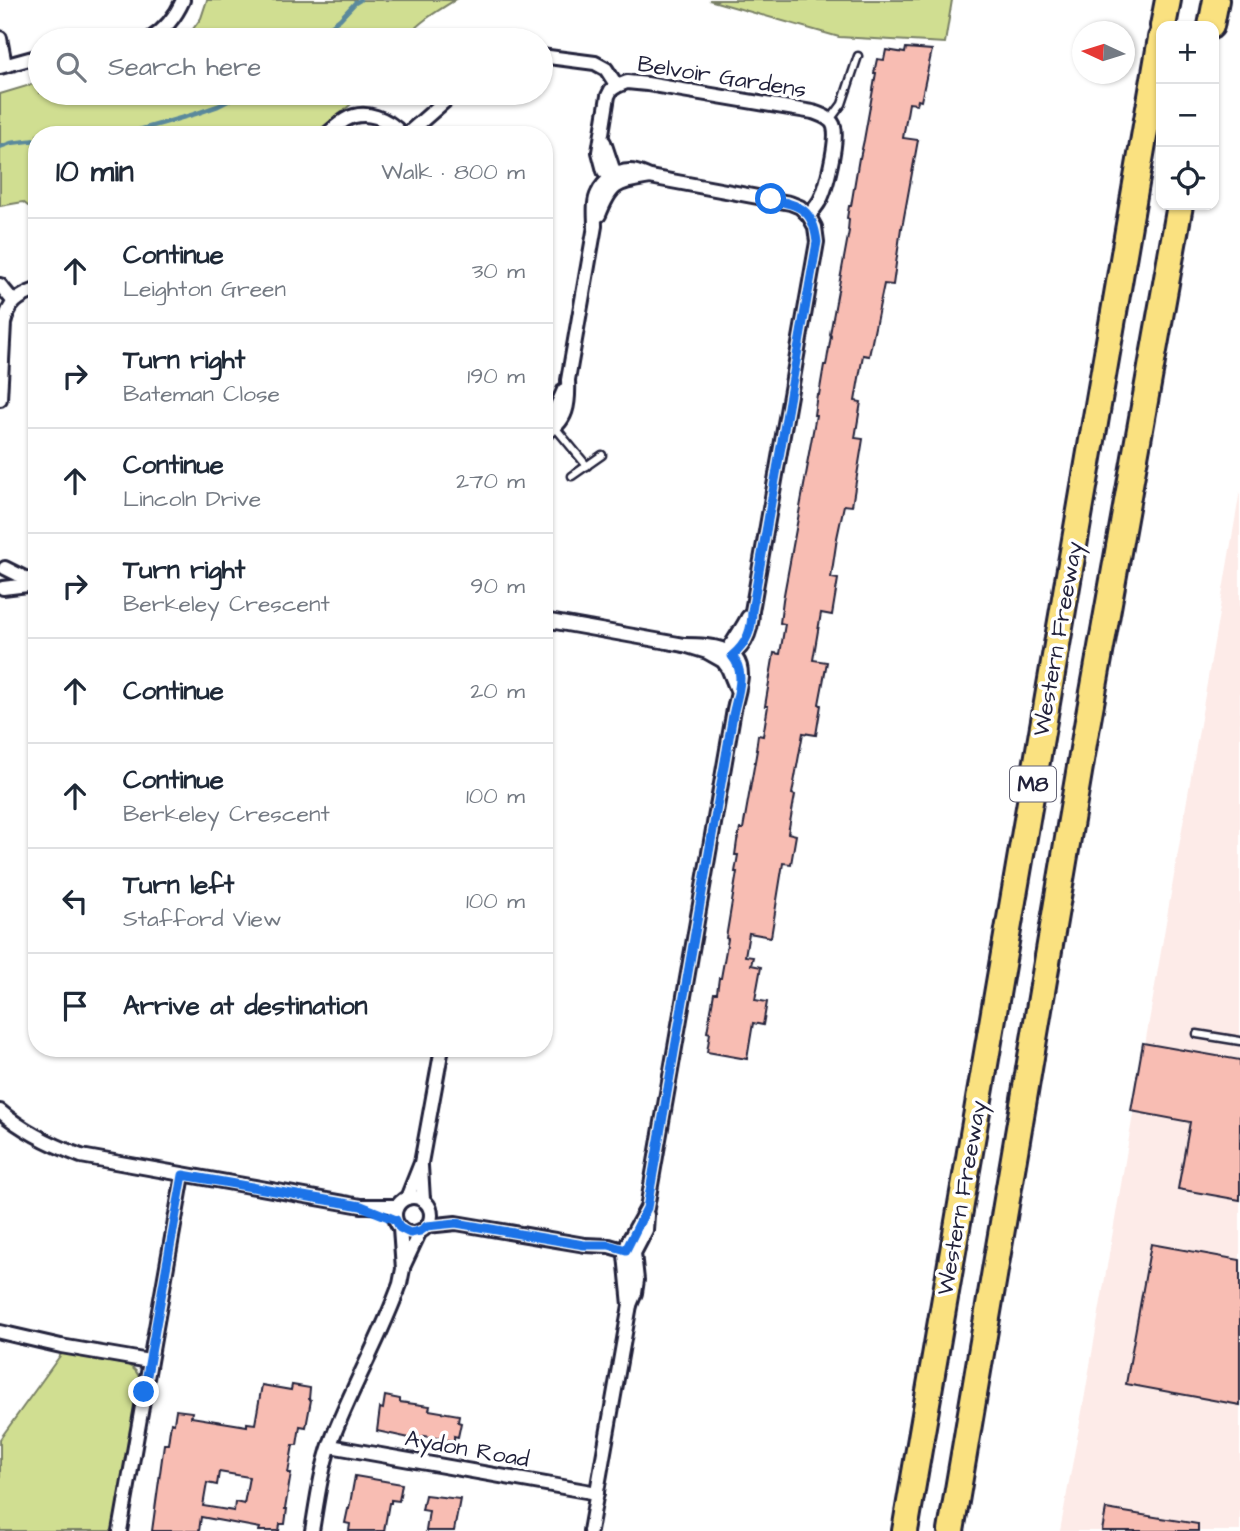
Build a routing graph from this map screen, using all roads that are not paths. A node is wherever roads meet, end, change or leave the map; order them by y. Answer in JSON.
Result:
{"nodes":[{"id":1,"x":183,"y":0,"type":"edge"},
{"id":2,"x":1168,"y":0,"type":"edge"},
{"id":3,"x":1216,"y":0,"type":"edge"},
{"id":4,"x":1164,"y":21,"type":"edge"},
{"id":5,"x":1212,"y":21,"type":"edge"},
{"id":6,"x":164,"y":28,"type":"edge"},
{"id":7,"x":0,"y":38,"type":"edge"},
{"id":8,"x":858,"y":56,"type":"dead end"},
{"id":9,"x":553,"y":58,"type":"edge"},
{"id":10,"x":28,"y":59,"type":"edge"},
{"id":11,"x":3,"y":66,"type":"edge"},
{"id":12,"x":1156,"y":67,"type":"edge"},
{"id":13,"x":617,"y":86,"type":"junction"},
{"id":14,"x":440,"y":105,"type":"edge"},
{"id":15,"x":830,"y":120,"type":"junction"},
{"id":16,"x":337,"y":126,"type":"edge"},
{"id":17,"x":394,"y":126,"type":"edge"},
{"id":18,"x":416,"y":126,"type":"edge"},
{"id":19,"x":615,"y":178,"type":"junction"},
{"id":20,"x":1179,"y":210,"type":"edge"},
{"id":21,"x":809,"y":216,"type":"junction"},
{"id":22,"x":0,"y":285,"type":"edge"},
{"id":23,"x":28,"y":293,"type":"edge"},
{"id":24,"x":14,"y":302,"type":"junction"},
{"id":25,"x":0,"y":399,"type":"edge"},
{"id":26,"x":553,"y":416,"type":"edge"},
{"id":27,"x":553,"y":430,"type":"edge"},
{"id":28,"x":602,"y":455,"type":"dead end"},
{"id":29,"x":587,"y":466,"type":"junction"},
{"id":30,"x":572,"y":476,"type":"dead end"},
{"id":31,"x":3,"y":565,"type":"edge"},
{"id":32,"x":28,"y":579,"type":"edge"},
{"id":33,"x":28,"y":586,"type":"edge"},
{"id":34,"x":1,"y":590,"type":"edge"},
{"id":35,"x":553,"y":623,"type":"edge"},
{"id":36,"x":728,"y":655,"type":"junction"},
{"id":37,"x":1197,"y":1034,"type":"dead end"},
{"id":38,"x":1240,"y":1041,"type":"edge"},
{"id":39,"x":440,"y":1057,"type":"edge"},
{"id":40,"x":0,"y":1111,"type":"edge"},
{"id":41,"x":421,"y":1163,"type":"junction"},
{"id":42,"x":183,"y":1175,"type":"junction"},
{"id":43,"x":402,"y":1202,"type":"junction"},
{"id":44,"x":426,"y":1204,"type":"junction"},
{"id":45,"x":361,"y":1206,"type":"junction"},
{"id":46,"x":456,"y":1223,"type":"junction"},
{"id":47,"x":398,"y":1224,"type":"junction"},
{"id":48,"x":424,"y":1229,"type":"junction"},
{"id":49,"x":628,"y":1253,"type":"junction"},
{"id":50,"x":402,"y":1269,"type":"junction"},
{"id":51,"x":0,"y":1332,"type":"edge"},
{"id":52,"x":149,"y":1361,"type":"junction"},
{"id":53,"x":330,"y":1446,"type":"junction"},
{"id":54,"x":597,"y":1493,"type":"junction"},
{"id":55,"x":120,"y":1531,"type":"edge"},
{"id":56,"x":312,"y":1531,"type":"edge"},
{"id":57,"x":590,"y":1531,"type":"edge"},
{"id":58,"x":905,"y":1531,"type":"edge"},
{"id":59,"x":951,"y":1531,"type":"edge"}],
"edges":[{"from":1,"to":6,"type":"street"},
{"from":2,"to":4,"type":"highway"},
{"from":3,"to":5,"type":"highway"},
{"from":7,"to":11,"type":"street"},
{"from":8,"to":15,"type":"lane"},
{"from":9,"to":13,"type":"street"},
{"from":10,"to":11,"type":"street"},
{"from":12,"to":58,"type":"highway","name":"Western Freeway","number":"M8"},
{"from":13,"to":15,"type":"street","name":"Belvoir Gardens"},
{"from":13,"to":19,"type":"street","name":"Belvoir Gardens"},
{"from":14,"to":18,"type":"street"},
{"from":15,"to":21,"type":"street"},
{"from":16,"to":17,"type":"street"},
{"from":19,"to":21,"type":"street"},
{"from":19,"to":26,"type":"street"},
{"from":20,"to":59,"type":"highway","name":"Western Freeway","number":"M8"},
{"from":21,"to":36,"type":"street"},
{"from":22,"to":24,"type":"street"},
{"from":23,"to":24,"type":"street"},
{"from":24,"to":25,"type":"street"},
{"from":27,"to":29,"type":"lane"},
{"from":28,"to":29,"type":"lane"},
{"from":29,"to":30,"type":"lane"},
{"from":31,"to":32,"type":"street"},
{"from":31,"to":34,"type":"street"},
{"from":33,"to":34,"type":"street"},
{"from":35,"to":36,"type":"street"},
{"from":36,"to":49,"type":"street"},
{"from":37,"to":38,"type":"lane"},
{"from":39,"to":41,"type":"street"},
{"from":40,"to":42,"type":"street"},
{"from":41,"to":43,"type":"street"},
{"from":41,"to":44,"type":"street"},
{"from":42,"to":45,"type":"street"},
{"from":42,"to":52,"type":"street"},
{"from":43,"to":44,"type":"street"},
{"from":43,"to":45,"type":"street"},
{"from":43,"to":47,"type":"street"},
{"from":44,"to":46,"type":"street"},
{"from":44,"to":48,"type":"street"},
{"from":45,"to":47,"type":"street"},
{"from":46,"to":48,"type":"street"},
{"from":46,"to":49,"type":"street"},
{"from":47,"to":48,"type":"street"},
{"from":47,"to":50,"type":"street"},
{"from":48,"to":50,"type":"street"},
{"from":49,"to":54,"type":"street"},
{"from":50,"to":53,"type":"street"},
{"from":51,"to":52,"type":"street"},
{"from":52,"to":55,"type":"street"},
{"from":53,"to":54,"type":"street","name":"Aydon Road"},
{"from":53,"to":56,"type":"street"},
{"from":54,"to":57,"type":"street"}]}
